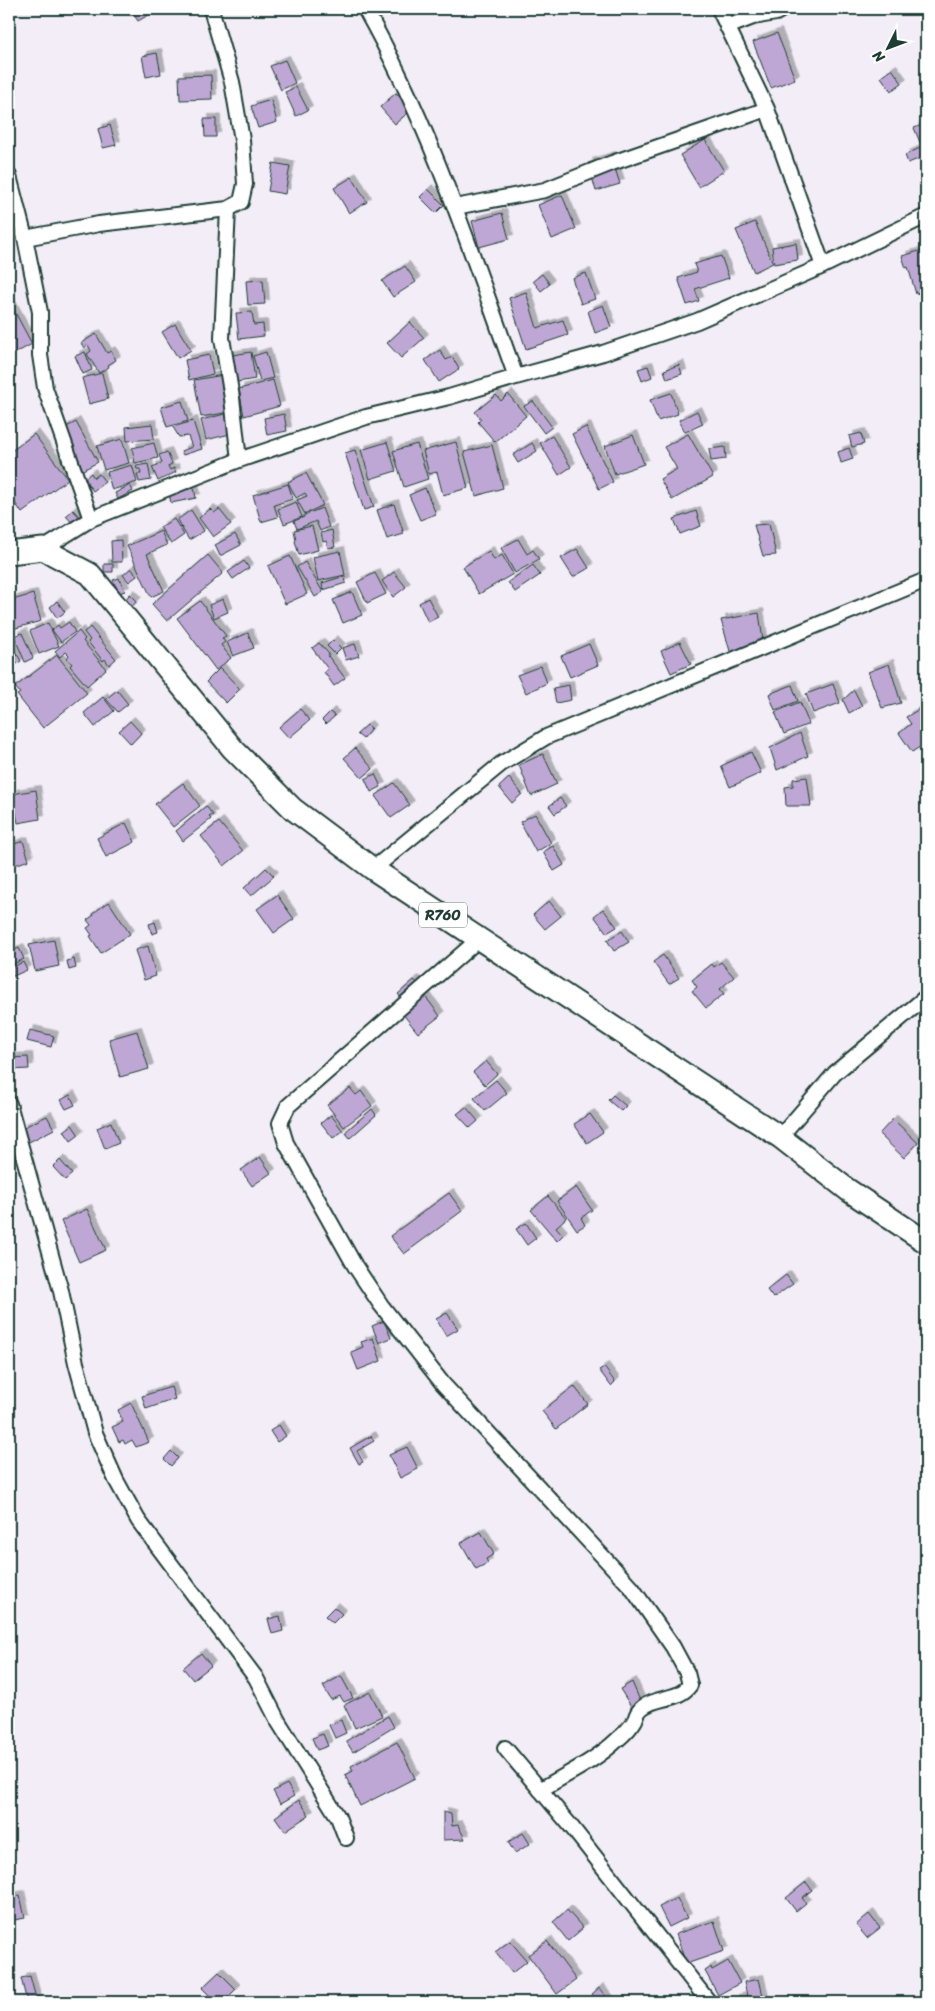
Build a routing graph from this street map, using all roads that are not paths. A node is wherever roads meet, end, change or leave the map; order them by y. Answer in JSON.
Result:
{"nodes":[{"id":1,"x":211,"y":9,"type":"edge"},
{"id":2,"x":365,"y":9,"type":"edge"},
{"id":3,"x":719,"y":9,"type":"edge"},
{"id":4,"x":783,"y":9,"type":"edge"},
{"id":5,"x":727,"y":27,"type":"junction"},
{"id":6,"x":767,"y":109,"type":"junction"},
{"id":7,"x":9,"y":176,"type":"edge"},
{"id":8,"x":455,"y":207,"type":"junction"},
{"id":9,"x":228,"y":209,"type":"junction"},
{"id":10,"x":926,"y":216,"type":"edge"},
{"id":11,"x":25,"y":238,"type":"junction"},
{"id":12,"x":823,"y":266,"type":"junction"},
{"id":13,"x":516,"y":377,"type":"junction"},
{"id":14,"x":238,"y":460,"type":"junction"},
{"id":15,"x":91,"y":518,"type":"junction"},
{"id":16,"x":43,"y":549,"type":"junction"},
{"id":17,"x":9,"y":553,"type":"edge"},
{"id":18,"x":926,"y":580,"type":"edge"},
{"id":19,"x":373,"y":869,"type":"junction"},
{"id":20,"x":479,"y":939,"type":"junction"},
{"id":21,"x":926,"y":997,"type":"edge"},
{"id":22,"x":9,"y":1104,"type":"edge"},
{"id":23,"x":780,"y":1137,"type":"junction"},
{"id":24,"x":926,"y":1242,"type":"edge"},
{"id":25,"x":504,"y":1748,"type":"dead end"},
{"id":26,"x":540,"y":1790,"type":"junction"},
{"id":27,"x":346,"y":1838,"type":"dead end"},
{"id":28,"x":709,"y":2002,"type":"edge"}],
"edges":[{"from":1,"to":9,"type":"street"},
{"from":2,"to":8,"type":"street"},
{"from":3,"to":5,"type":"street"},
{"from":4,"to":5,"type":"street"},
{"from":5,"to":6,"type":"street"},
{"from":6,"to":8,"type":"street"},
{"from":6,"to":12,"type":"street"},
{"from":7,"to":11,"type":"street"},
{"from":8,"to":13,"type":"street"},
{"from":9,"to":11,"type":"street"},
{"from":9,"to":14,"type":"street"},
{"from":10,"to":12,"type":"street"},
{"from":11,"to":15,"type":"street"},
{"from":12,"to":13,"type":"street"},
{"from":13,"to":14,"type":"street"},
{"from":14,"to":15,"type":"street"},
{"from":15,"to":16,"type":"street"},
{"from":16,"to":17,"type":"main road"},
{"from":16,"to":19,"type":"main road","number":"R760"},
{"from":18,"to":19,"type":"street"},
{"from":19,"to":20,"type":"main road","number":"R760"},
{"from":20,"to":23,"type":"main road","number":"R760"},
{"from":20,"to":26,"type":"street"},
{"from":21,"to":23,"type":"street"},
{"from":22,"to":27,"type":"street"},
{"from":23,"to":24,"type":"main road","number":"R760"},
{"from":25,"to":26,"type":"street"},
{"from":26,"to":28,"type":"street"}]}
